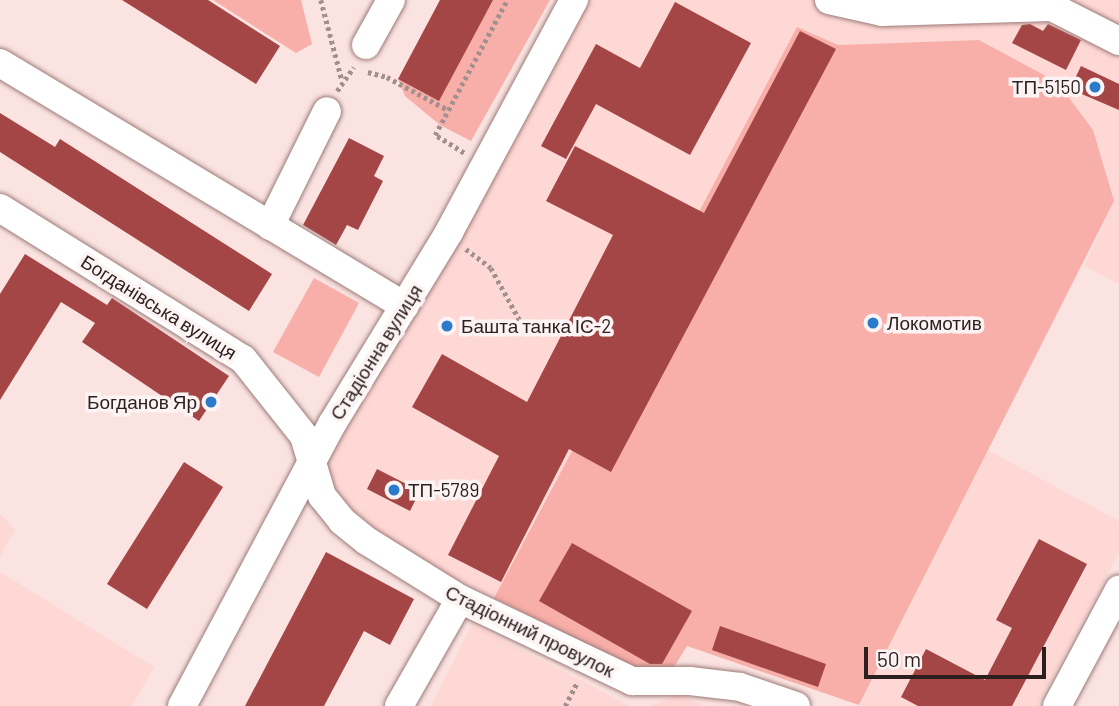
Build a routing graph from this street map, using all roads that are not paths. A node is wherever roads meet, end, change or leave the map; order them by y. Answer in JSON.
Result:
{"nodes":[{"id":1,"x":391,"y":0,"type":"edge"},
{"id":2,"x":574,"y":0,"type":"edge"},
{"id":3,"x":830,"y":0,"type":"edge"},
{"id":4,"x":1048,"y":4,"type":"edge"},
{"id":5,"x":1119,"y":41,"type":"edge"},
{"id":6,"x":360,"y":57,"type":"road end"},
{"id":7,"x":0,"y":63,"type":"edge"},
{"id":8,"x":327,"y":111,"type":"dead end"},
{"id":9,"x":0,"y":208,"type":"edge"},
{"id":10,"x":270,"y":226,"type":"junction"},
{"id":11,"x":405,"y":306,"type":"junction"},
{"id":12,"x":311,"y":467,"type":"junction"},
{"id":13,"x":1119,"y":590,"type":"edge"},
{"id":14,"x":460,"y":599,"type":"junction"},
{"id":15,"x":182,"y":706,"type":"edge"},
{"id":16,"x":399,"y":706,"type":"edge"},
{"id":17,"x":796,"y":706,"type":"edge"},
{"id":18,"x":1057,"y":706,"type":"edge"}],
"edges":[{"from":1,"to":6,"type":"street"},
{"from":2,"to":11,"type":"street","name":"Стадіонна вулиця"},
{"from":3,"to":4,"type":"street"},
{"from":4,"to":5,"type":"street"},
{"from":7,"to":10,"type":"street"},
{"from":8,"to":10,"type":"street"},
{"from":9,"to":12,"type":"street","name":"Богданівська вулиця"},
{"from":10,"to":11,"type":"street"},
{"from":11,"to":12,"type":"street","name":"Стадіонна вулиця"},
{"from":12,"to":14,"type":"street","name":"Стадіонний провулок"},
{"from":12,"to":15,"type":"street","name":"Стадіонна вулиця"},
{"from":13,"to":18,"type":"street"},
{"from":14,"to":16,"type":"street"},
{"from":14,"to":17,"type":"street","name":"Стадіонний провулок"}]}
